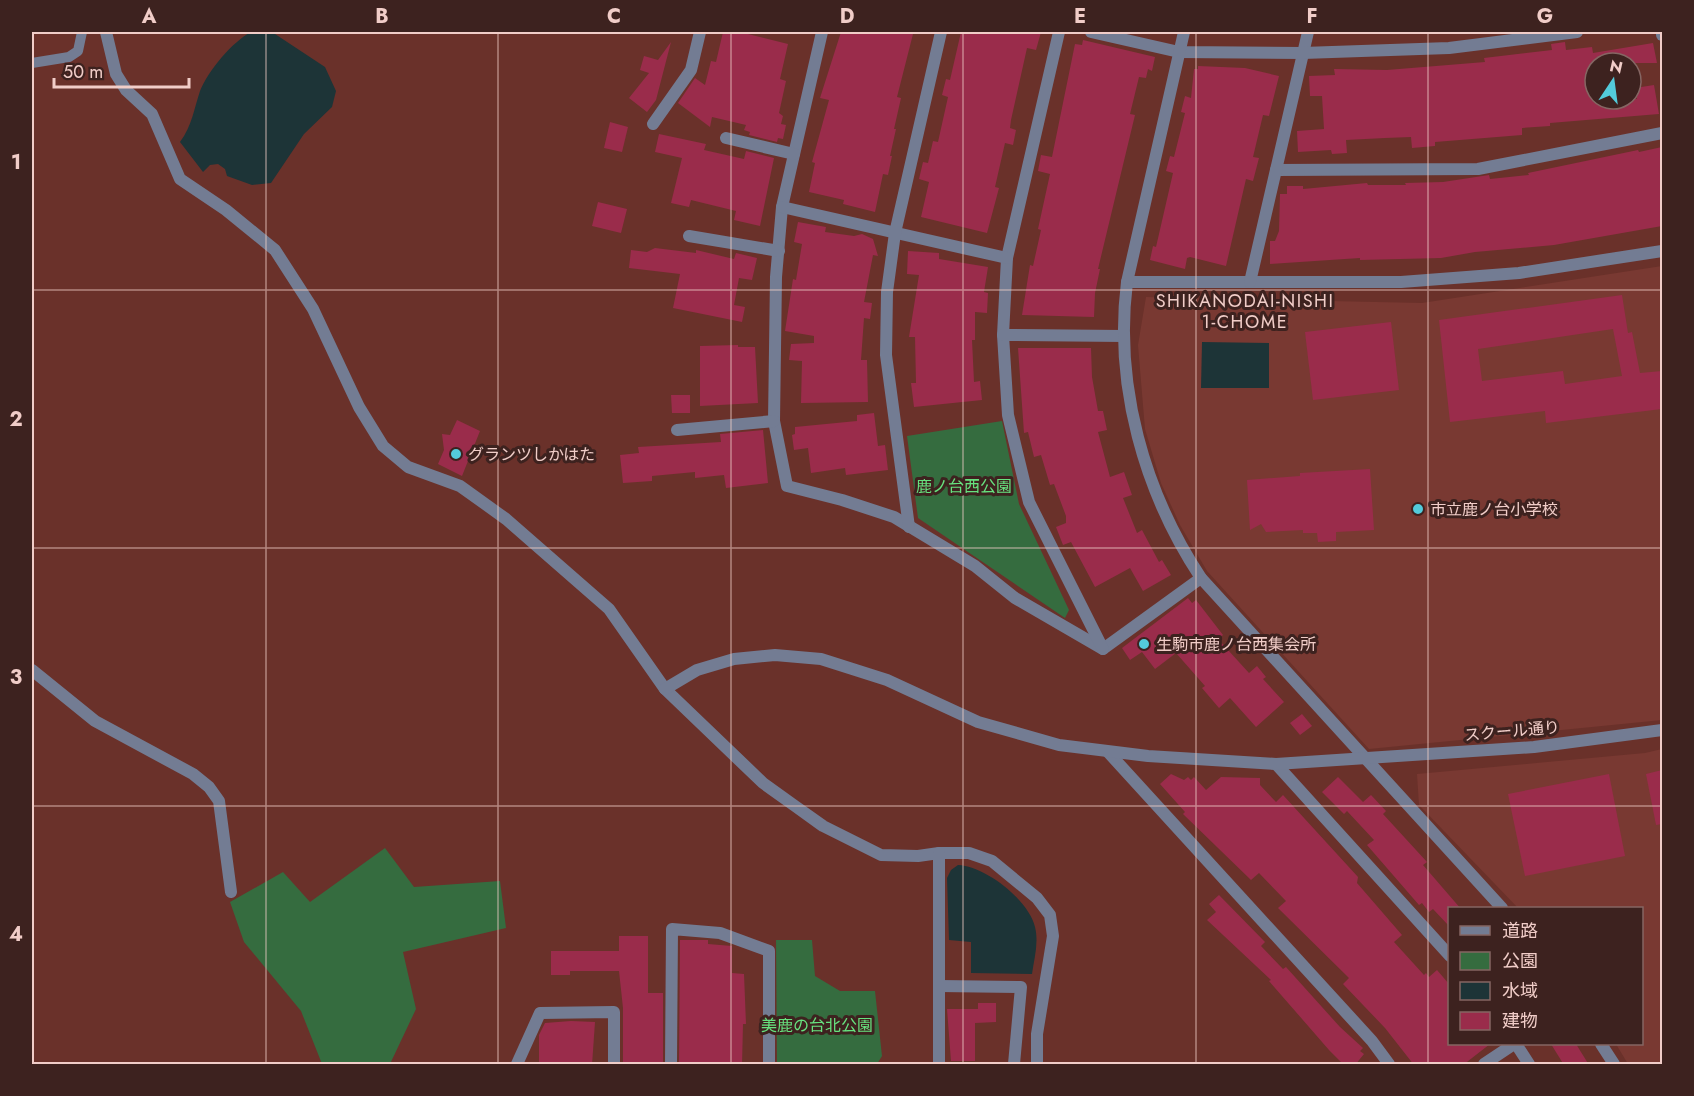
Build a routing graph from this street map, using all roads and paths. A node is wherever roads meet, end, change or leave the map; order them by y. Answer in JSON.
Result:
{"nodes":[{"id":1,"x":82,"y":32,"type":"edge"},
{"id":2,"x":106,"y":32,"type":"edge"},
{"id":3,"x":700,"y":32,"type":"edge"},
{"id":4,"x":822,"y":32,"type":"edge"},
{"id":5,"x":941,"y":32,"type":"edge"},
{"id":6,"x":1059,"y":32,"type":"edge"},
{"id":7,"x":1091,"y":32,"type":"edge"},
{"id":8,"x":1184,"y":32,"type":"edge"},
{"id":9,"x":1308,"y":32,"type":"edge"},
{"id":10,"x":1577,"y":32,"type":"edge"},
{"id":11,"x":1179,"y":52,"type":"junction"},
{"id":12,"x":1303,"y":53,"type":"junction"},
{"id":13,"x":32,"y":63,"type":"edge"},
{"id":14,"x":653,"y":124,"type":"dead end"},
{"id":15,"x":1662,"y":133,"type":"edge"},
{"id":16,"x":726,"y":138,"type":"dead end"},
{"id":17,"x":794,"y":154,"type":"junction"},
{"id":18,"x":1276,"y":170,"type":"junction"},
{"id":19,"x":782,"y":207,"type":"junction"},
{"id":20,"x":895,"y":232,"type":"junction"},
{"id":21,"x":689,"y":236,"type":"dead end"},
{"id":22,"x":779,"y":251,"type":"junction"},
{"id":23,"x":1662,"y":251,"type":"edge"},
{"id":24,"x":1007,"y":258,"type":"junction"},
{"id":25,"x":1127,"y":282,"type":"junction"},
{"id":26,"x":1250,"y":282,"type":"junction"},
{"id":27,"x":1003,"y":335,"type":"junction"},
{"id":28,"x":1124,"y":336,"type":"junction"},
{"id":29,"x":774,"y":421,"type":"junction"},
{"id":30,"x":677,"y":430,"type":"dead end"},
{"id":31,"x":909,"y":526,"type":"junction"},
{"id":32,"x":1201,"y":578,"type":"junction"},
{"id":33,"x":1103,"y":649,"type":"junction"},
{"id":34,"x":32,"y":670,"type":"edge"},
{"id":35,"x":665,"y":689,"type":"junction"},
{"id":36,"x":1662,"y":730,"type":"edge"},
{"id":37,"x":1108,"y":752,"type":"junction"},
{"id":38,"x":1363,"y":758,"type":"junction"},
{"id":39,"x":1276,"y":764,"type":"junction"},
{"id":40,"x":939,"y":853,"type":"junction"},
{"id":41,"x":231,"y":892,"type":"dead end"},
{"id":42,"x":1500,"y":907,"type":"edge"},
{"id":43,"x":1448,"y":955,"type":"edge"},
{"id":44,"x":939,"y":986,"type":"junction"},
{"id":45,"x":1514,"y":1045,"type":"edge"},
{"id":46,"x":1516,"y":1045,"type":"edge"},
{"id":47,"x":1602,"y":1045,"type":"edge"},
{"id":48,"x":517,"y":1065,"type":"edge"},
{"id":49,"x":614,"y":1065,"type":"edge"},
{"id":50,"x":672,"y":1065,"type":"edge"},
{"id":51,"x":769,"y":1065,"type":"edge"},
{"id":52,"x":939,"y":1065,"type":"edge"},
{"id":53,"x":1014,"y":1065,"type":"edge"},
{"id":54,"x":1037,"y":1065,"type":"edge"},
{"id":55,"x":1389,"y":1065,"type":"edge"},
{"id":56,"x":1484,"y":1065,"type":"edge"},
{"id":57,"x":1529,"y":1065,"type":"edge"},
{"id":58,"x":1614,"y":1065,"type":"edge"}],
"edges":[{"from":1,"to":13,"type":"lane"},
{"from":2,"to":35,"type":"street"},
{"from":3,"to":14,"type":"street"},
{"from":4,"to":17,"type":"street"},
{"from":5,"to":20,"type":"street"},
{"from":6,"to":24,"type":"street"},
{"from":7,"to":11,"type":"street"},
{"from":8,"to":11,"type":"street"},
{"from":9,"to":12,"type":"street"},
{"from":10,"to":12,"type":"street"},
{"from":11,"to":12,"type":"street"},
{"from":11,"to":25,"type":"street"},
{"from":12,"to":18,"type":"street"},
{"from":15,"to":18,"type":"street"},
{"from":16,"to":17,"type":"street"},
{"from":17,"to":19,"type":"street"},
{"from":18,"to":26,"type":"street"},
{"from":19,"to":20,"type":"street"},
{"from":19,"to":22,"type":"street"},
{"from":20,"to":24,"type":"street"},
{"from":20,"to":31,"type":"street"},
{"from":21,"to":22,"type":"street"},
{"from":22,"to":29,"type":"street"},
{"from":23,"to":26,"type":"street"},
{"from":24,"to":27,"type":"street"},
{"from":25,"to":26,"type":"street"},
{"from":25,"to":28,"type":"street"},
{"from":27,"to":28,"type":"street"},
{"from":27,"to":33,"type":"street"},
{"from":28,"to":32,"type":"street"},
{"from":29,"to":30,"type":"street"},
{"from":29,"to":31,"type":"street"},
{"from":31,"to":33,"type":"street"},
{"from":32,"to":33,"type":"street"},
{"from":32,"to":38,"type":"street"},
{"from":34,"to":41,"type":"street"},
{"from":35,"to":37,"type":"street","name":"スクール通り"},
{"from":35,"to":40,"type":"street"},
{"from":36,"to":38,"type":"street","name":"スクール通り"},
{"from":37,"to":39,"type":"street","name":"スクール通り"},
{"from":37,"to":55,"type":"street"},
{"from":38,"to":39,"type":"street","name":"スクール通り"},
{"from":38,"to":42,"type":"street"},
{"from":39,"to":43,"type":"street"},
{"from":40,"to":44,"type":"street"},
{"from":40,"to":54,"type":"street"},
{"from":44,"to":52,"type":"street"},
{"from":44,"to":53,"type":"street"},
{"from":45,"to":56,"type":"street"},
{"from":46,"to":57,"type":"street"},
{"from":47,"to":58,"type":"street"},
{"from":48,"to":49,"type":"street"},
{"from":50,"to":51,"type":"street"}]}
